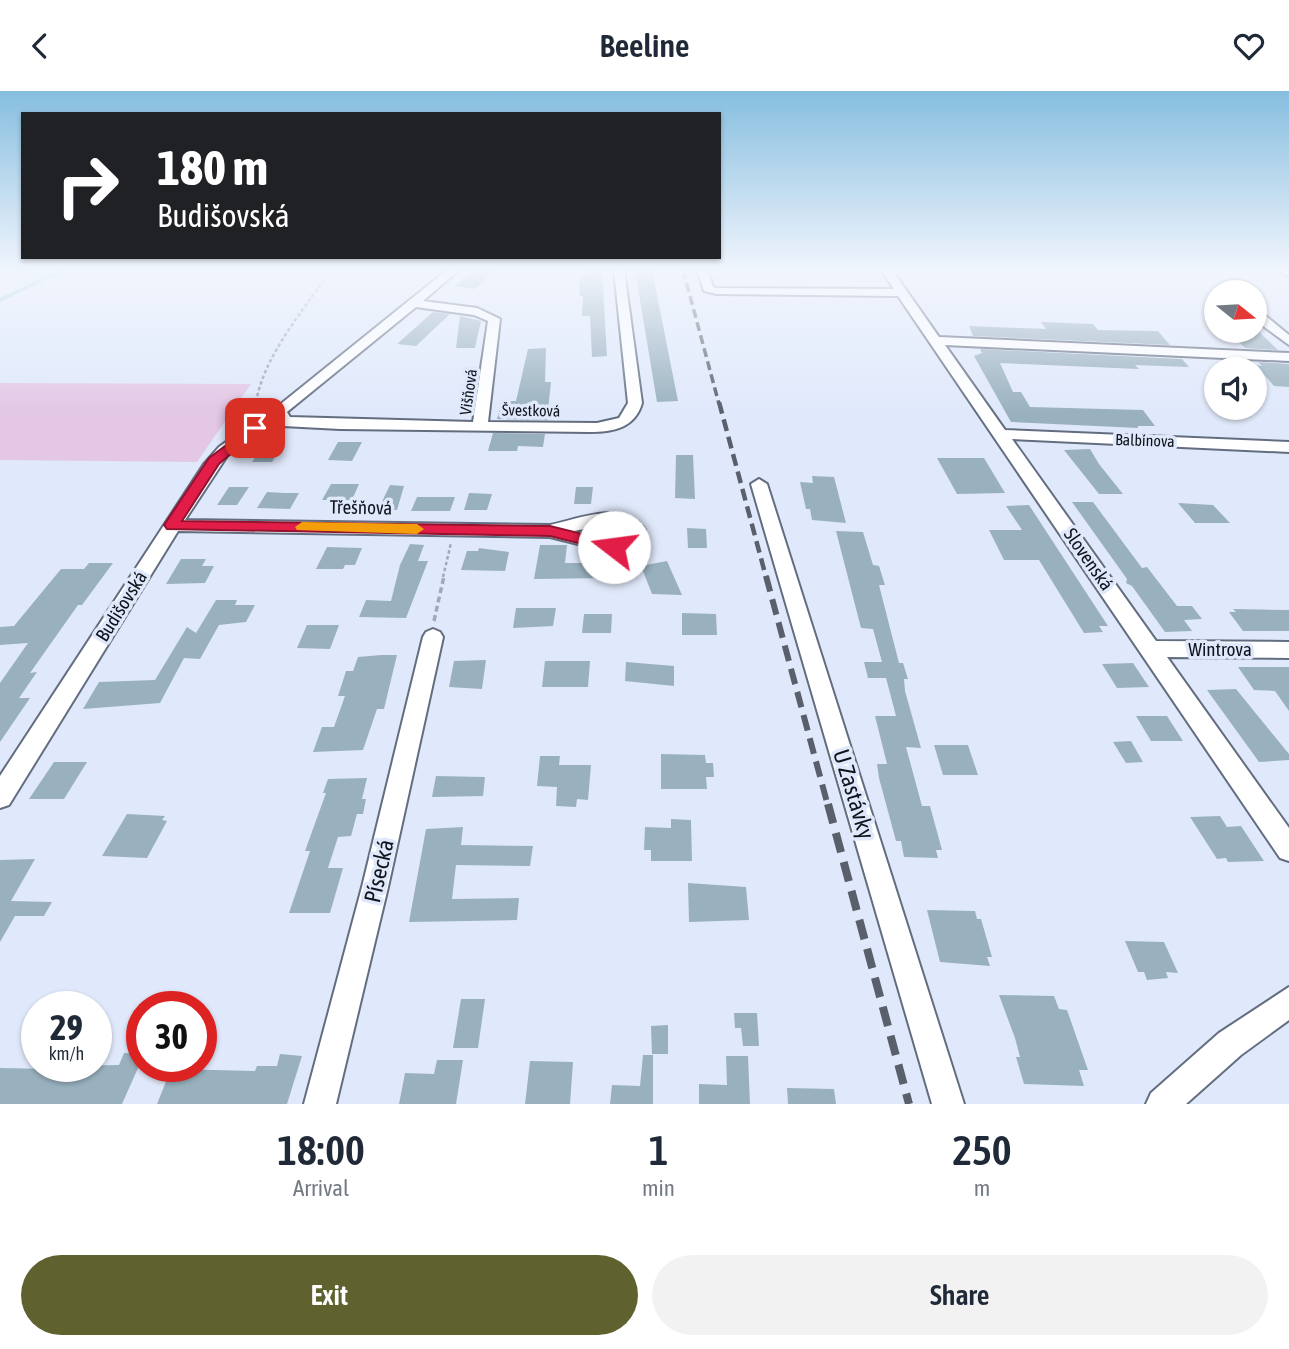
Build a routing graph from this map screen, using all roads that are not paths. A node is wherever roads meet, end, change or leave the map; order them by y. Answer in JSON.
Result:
{"nodes":[{"id":1,"x":398,"y":317,"type":"edge"},
{"id":2,"x":490,"y":317,"type":"edge"},
{"id":3,"x":624,"y":317,"type":"edge"},
{"id":4,"x":922,"y":317,"type":"edge"},
{"id":5,"x":1267,"y":323,"type":"edge"},
{"id":6,"x":938,"y":341,"type":"junction"},
{"id":7,"x":1289,"y":341,"type":"edge"},
{"id":8,"x":1289,"y":357,"type":"edge"},
{"id":9,"x":279,"y":417,"type":"junction"},
{"id":10,"x":480,"y":426,"type":"junction"},
{"id":11,"x":1002,"y":434,"type":"junction"},
{"id":12,"x":1289,"y":447,"type":"edge"},
{"id":13,"x":759,"y":484,"type":"dead end"},
{"id":14,"x":172,"y":525,"type":"junction"},
{"id":15,"x":550,"y":531,"type":"dead end"},
{"id":16,"x":433,"y":637,"type":"road end"},
{"id":17,"x":1151,"y":649,"type":"junction"},
{"id":18,"x":1289,"y":650,"type":"edge"},
{"id":19,"x":0,"y":797,"type":"edge"},
{"id":20,"x":1289,"y":849,"type":"edge"},
{"id":21,"x":1289,"y":1002,"type":"edge"},
{"id":22,"x":320,"y":1104,"type":"edge"},
{"id":23,"x":948,"y":1104,"type":"edge"},
{"id":24,"x":1162,"y":1104,"type":"edge"}],
"edges":[{"from":1,"to":9,"type":"street"},
{"from":2,"to":10,"type":"street","name":"Višňová"},
{"from":3,"to":10,"type":"street","name":"Švestková"},
{"from":4,"to":6,"type":"street","name":"Slovenská"},
{"from":5,"to":7,"type":"street"},
{"from":6,"to":8,"type":"street"},
{"from":6,"to":11,"type":"street","name":"Slovenská"},
{"from":9,"to":10,"type":"street","name":"Švestková"},
{"from":9,"to":14,"type":"street","name":"Budišovská"},
{"from":11,"to":12,"type":"street","name":"Balbínova"},
{"from":11,"to":17,"type":"street","name":"Slovenská"},
{"from":13,"to":23,"type":"street","name":"U Zastávky"},
{"from":14,"to":15,"type":"street","name":"Třešňová"},
{"from":14,"to":19,"type":"street","name":"Budišovská"},
{"from":16,"to":22,"type":"street","name":"Písecká"},
{"from":17,"to":18,"type":"street","name":"Wintrova"},
{"from":17,"to":20,"type":"street","name":"Slovenská"},
{"from":21,"to":24,"type":"street"}]}
